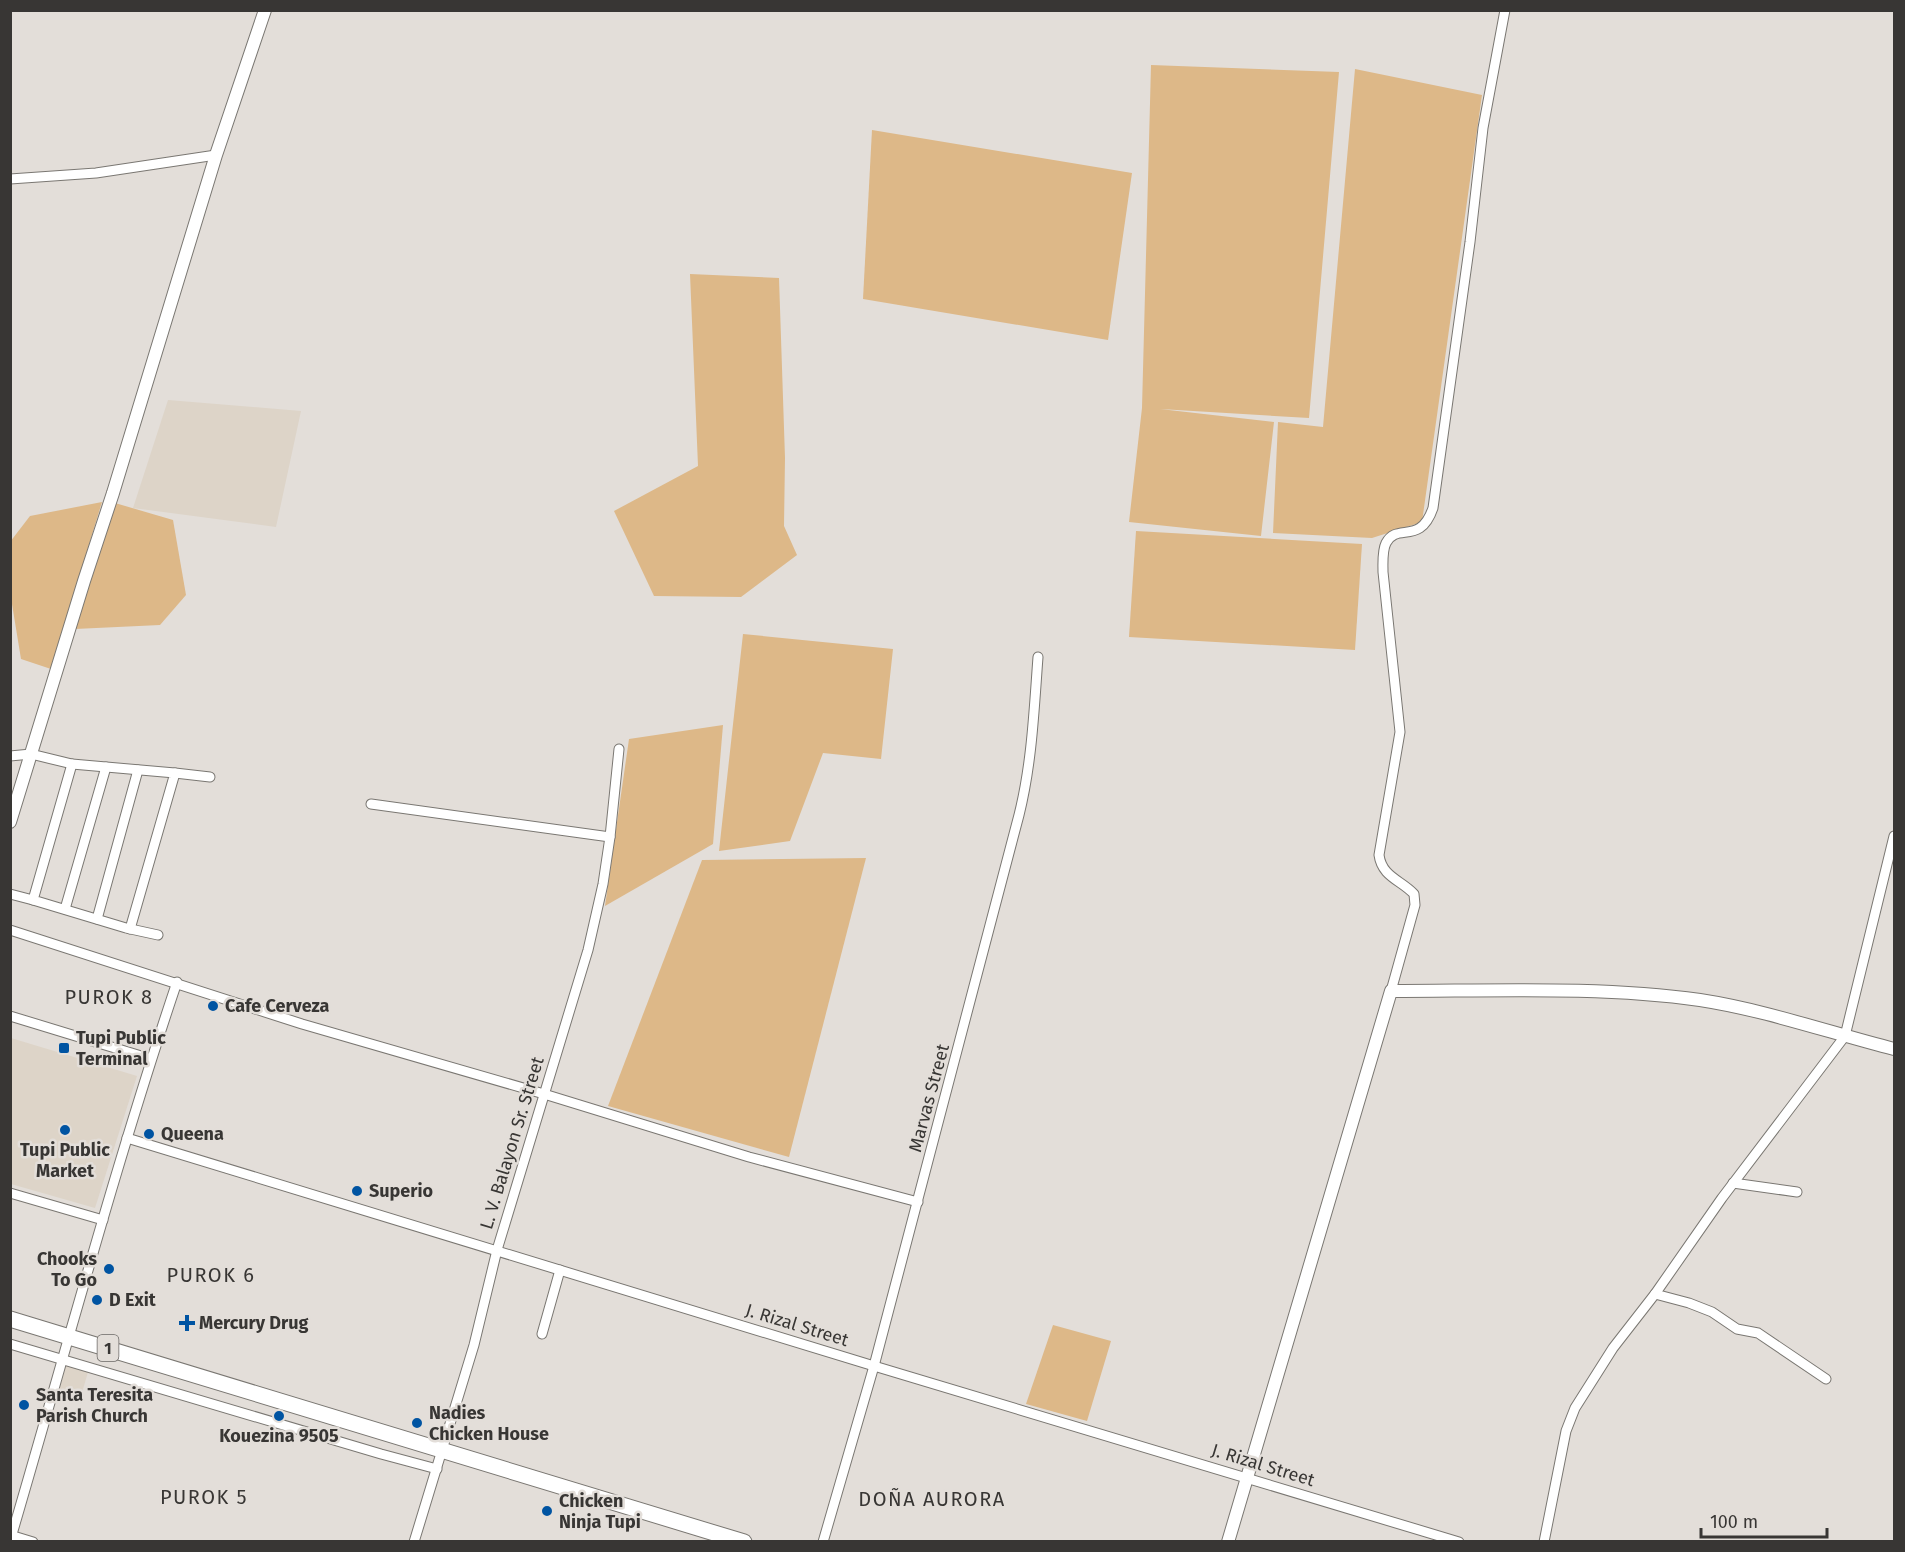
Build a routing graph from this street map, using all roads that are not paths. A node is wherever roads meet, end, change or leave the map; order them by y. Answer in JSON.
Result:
{"nodes":[{"id":1,"x":265,"y":10,"type":"edge"},
{"id":2,"x":1505,"y":10,"type":"edge"},
{"id":3,"x":216,"y":155,"type":"junction"},
{"id":4,"x":10,"y":179,"type":"edge"},
{"id":5,"x":1038,"y":657,"type":"dead end"},
{"id":6,"x":619,"y":748,"type":"dead end"},
{"id":7,"x":31,"y":754,"type":"junction"},
{"id":8,"x":10,"y":756,"type":"edge"},
{"id":9,"x":72,"y":764,"type":"junction"},
{"id":10,"x":106,"y":767,"type":"junction"},
{"id":11,"x":138,"y":770,"type":"junction"},
{"id":12,"x":175,"y":773,"type":"junction"},
{"id":13,"x":210,"y":777,"type":"dead end"},
{"id":14,"x":371,"y":804,"type":"dead end"},
{"id":15,"x":10,"y":822,"type":"edge"},
{"id":16,"x":1894,"y":836,"type":"edge"},
{"id":17,"x":610,"y":837,"type":"junction"},
{"id":18,"x":10,"y":894,"type":"edge"},
{"id":19,"x":33,"y":900,"type":"junction"},
{"id":20,"x":65,"y":909,"type":"junction"},
{"id":21,"x":97,"y":919,"type":"junction"},
{"id":22,"x":130,"y":929,"type":"junction"},
{"id":23,"x":10,"y":930,"type":"edge"},
{"id":24,"x":158,"y":935,"type":"dead end"},
{"id":25,"x":177,"y":982,"type":"junction"},
{"id":26,"x":1391,"y":991,"type":"junction"},
{"id":27,"x":10,"y":1016,"type":"edge"},
{"id":28,"x":1845,"y":1036,"type":"junction"},
{"id":29,"x":1894,"y":1049,"type":"edge"},
{"id":30,"x":151,"y":1059,"type":"junction"},
{"id":31,"x":544,"y":1094,"type":"junction"},
{"id":32,"x":127,"y":1138,"type":"junction"},
{"id":33,"x":1733,"y":1184,"type":"junction"},
{"id":34,"x":1797,"y":1192,"type":"dead end"},
{"id":35,"x":10,"y":1193,"type":"edge"},
{"id":36,"x":918,"y":1202,"type":"junction"},
{"id":37,"x":103,"y":1220,"type":"junction"},
{"id":38,"x":497,"y":1250,"type":"junction"},
{"id":39,"x":560,"y":1270,"type":"junction"},
{"id":40,"x":1655,"y":1294,"type":"junction"},
{"id":41,"x":10,"y":1319,"type":"edge"},
{"id":42,"x":542,"y":1334,"type":"dead end"},
{"id":43,"x":70,"y":1336,"type":"junction"},
{"id":44,"x":10,"y":1344,"type":"edge"},
{"id":45,"x":63,"y":1359,"type":"junction"},
{"id":46,"x":874,"y":1366,"type":"junction"},
{"id":47,"x":1826,"y":1380,"type":"dead end"},
{"id":48,"x":442,"y":1450,"type":"junction"},
{"id":49,"x":437,"y":1469,"type":"junction"},
{"id":50,"x":1247,"y":1478,"type":"junction"},
{"id":51,"x":11,"y":1537,"type":"edge"},
{"id":52,"x":33,"y":1542,"type":"edge"},
{"id":53,"x":414,"y":1542,"type":"edge"},
{"id":54,"x":744,"y":1542,"type":"edge"},
{"id":55,"x":823,"y":1542,"type":"edge"},
{"id":56,"x":1228,"y":1542,"type":"edge"},
{"id":57,"x":1459,"y":1542,"type":"edge"},
{"id":58,"x":1544,"y":1542,"type":"edge"}],
"edges":[{"from":1,"to":3,"type":"street"},
{"from":2,"to":26,"type":"street"},
{"from":3,"to":4,"type":"street"},
{"from":3,"to":7,"type":"street"},
{"from":5,"to":36,"type":"street","name":"Marvas Street"},
{"from":6,"to":17,"type":"street","name":"L. V. Balayon Sr. Street"},
{"from":7,"to":8,"type":"street"},
{"from":7,"to":9,"type":"street"},
{"from":7,"to":15,"type":"street"},
{"from":9,"to":10,"type":"street"},
{"from":9,"to":19,"type":"street"},
{"from":10,"to":11,"type":"street"},
{"from":10,"to":20,"type":"street"},
{"from":11,"to":12,"type":"street"},
{"from":11,"to":21,"type":"street"},
{"from":12,"to":13,"type":"street"},
{"from":12,"to":22,"type":"street"},
{"from":14,"to":17,"type":"street"},
{"from":16,"to":28,"type":"street"},
{"from":17,"to":31,"type":"street","name":"L. V. Balayon Sr. Street"},
{"from":18,"to":19,"type":"street"},
{"from":19,"to":20,"type":"street"},
{"from":20,"to":21,"type":"street"},
{"from":21,"to":22,"type":"street"},
{"from":22,"to":24,"type":"street"},
{"from":23,"to":25,"type":"street"},
{"from":25,"to":30,"type":"street"},
{"from":25,"to":31,"type":"street"},
{"from":26,"to":28,"type":"street"},
{"from":26,"to":50,"type":"street"},
{"from":27,"to":30,"type":"street"},
{"from":28,"to":29,"type":"street"},
{"from":28,"to":33,"type":"street"},
{"from":30,"to":32,"type":"street"},
{"from":31,"to":36,"type":"street"},
{"from":31,"to":38,"type":"street","name":"L. V. Balayon Sr. Street"},
{"from":32,"to":37,"type":"street"},
{"from":32,"to":38,"type":"street","name":"J. Rizal Street"},
{"from":33,"to":34,"type":"street"},
{"from":33,"to":40,"type":"street"},
{"from":35,"to":37,"type":"street"},
{"from":36,"to":46,"type":"street","name":"Marvas Street"},
{"from":37,"to":43,"type":"street"},
{"from":38,"to":39,"type":"street","name":"J. Rizal Street"},
{"from":38,"to":48,"type":"street","name":"L. V. Balayon Sr. Street"},
{"from":39,"to":42,"type":"street"},
{"from":39,"to":46,"type":"street","name":"J. Rizal Street"},
{"from":40,"to":47,"type":"street"},
{"from":40,"to":58,"type":"street"},
{"from":41,"to":43,"type":"highway","number":"1"},
{"from":43,"to":45,"type":"street"},
{"from":43,"to":48,"type":"highway","number":"1"},
{"from":44,"to":45,"type":"street"},
{"from":45,"to":49,"type":"street"},
{"from":45,"to":51,"type":"street"},
{"from":46,"to":50,"type":"street","name":"J. Rizal Street"},
{"from":46,"to":55,"type":"street","name":"Marvas Street"},
{"from":48,"to":49,"type":"street","name":"L. V. Balayon Sr. Street"},
{"from":48,"to":54,"type":"highway","number":"1"},
{"from":49,"to":53,"type":"street","name":"L. V. Balayon Sr. Street"},
{"from":50,"to":56,"type":"street"},
{"from":50,"to":57,"type":"street","name":"J. Rizal Street"},
{"from":51,"to":52,"type":"street"}]}
